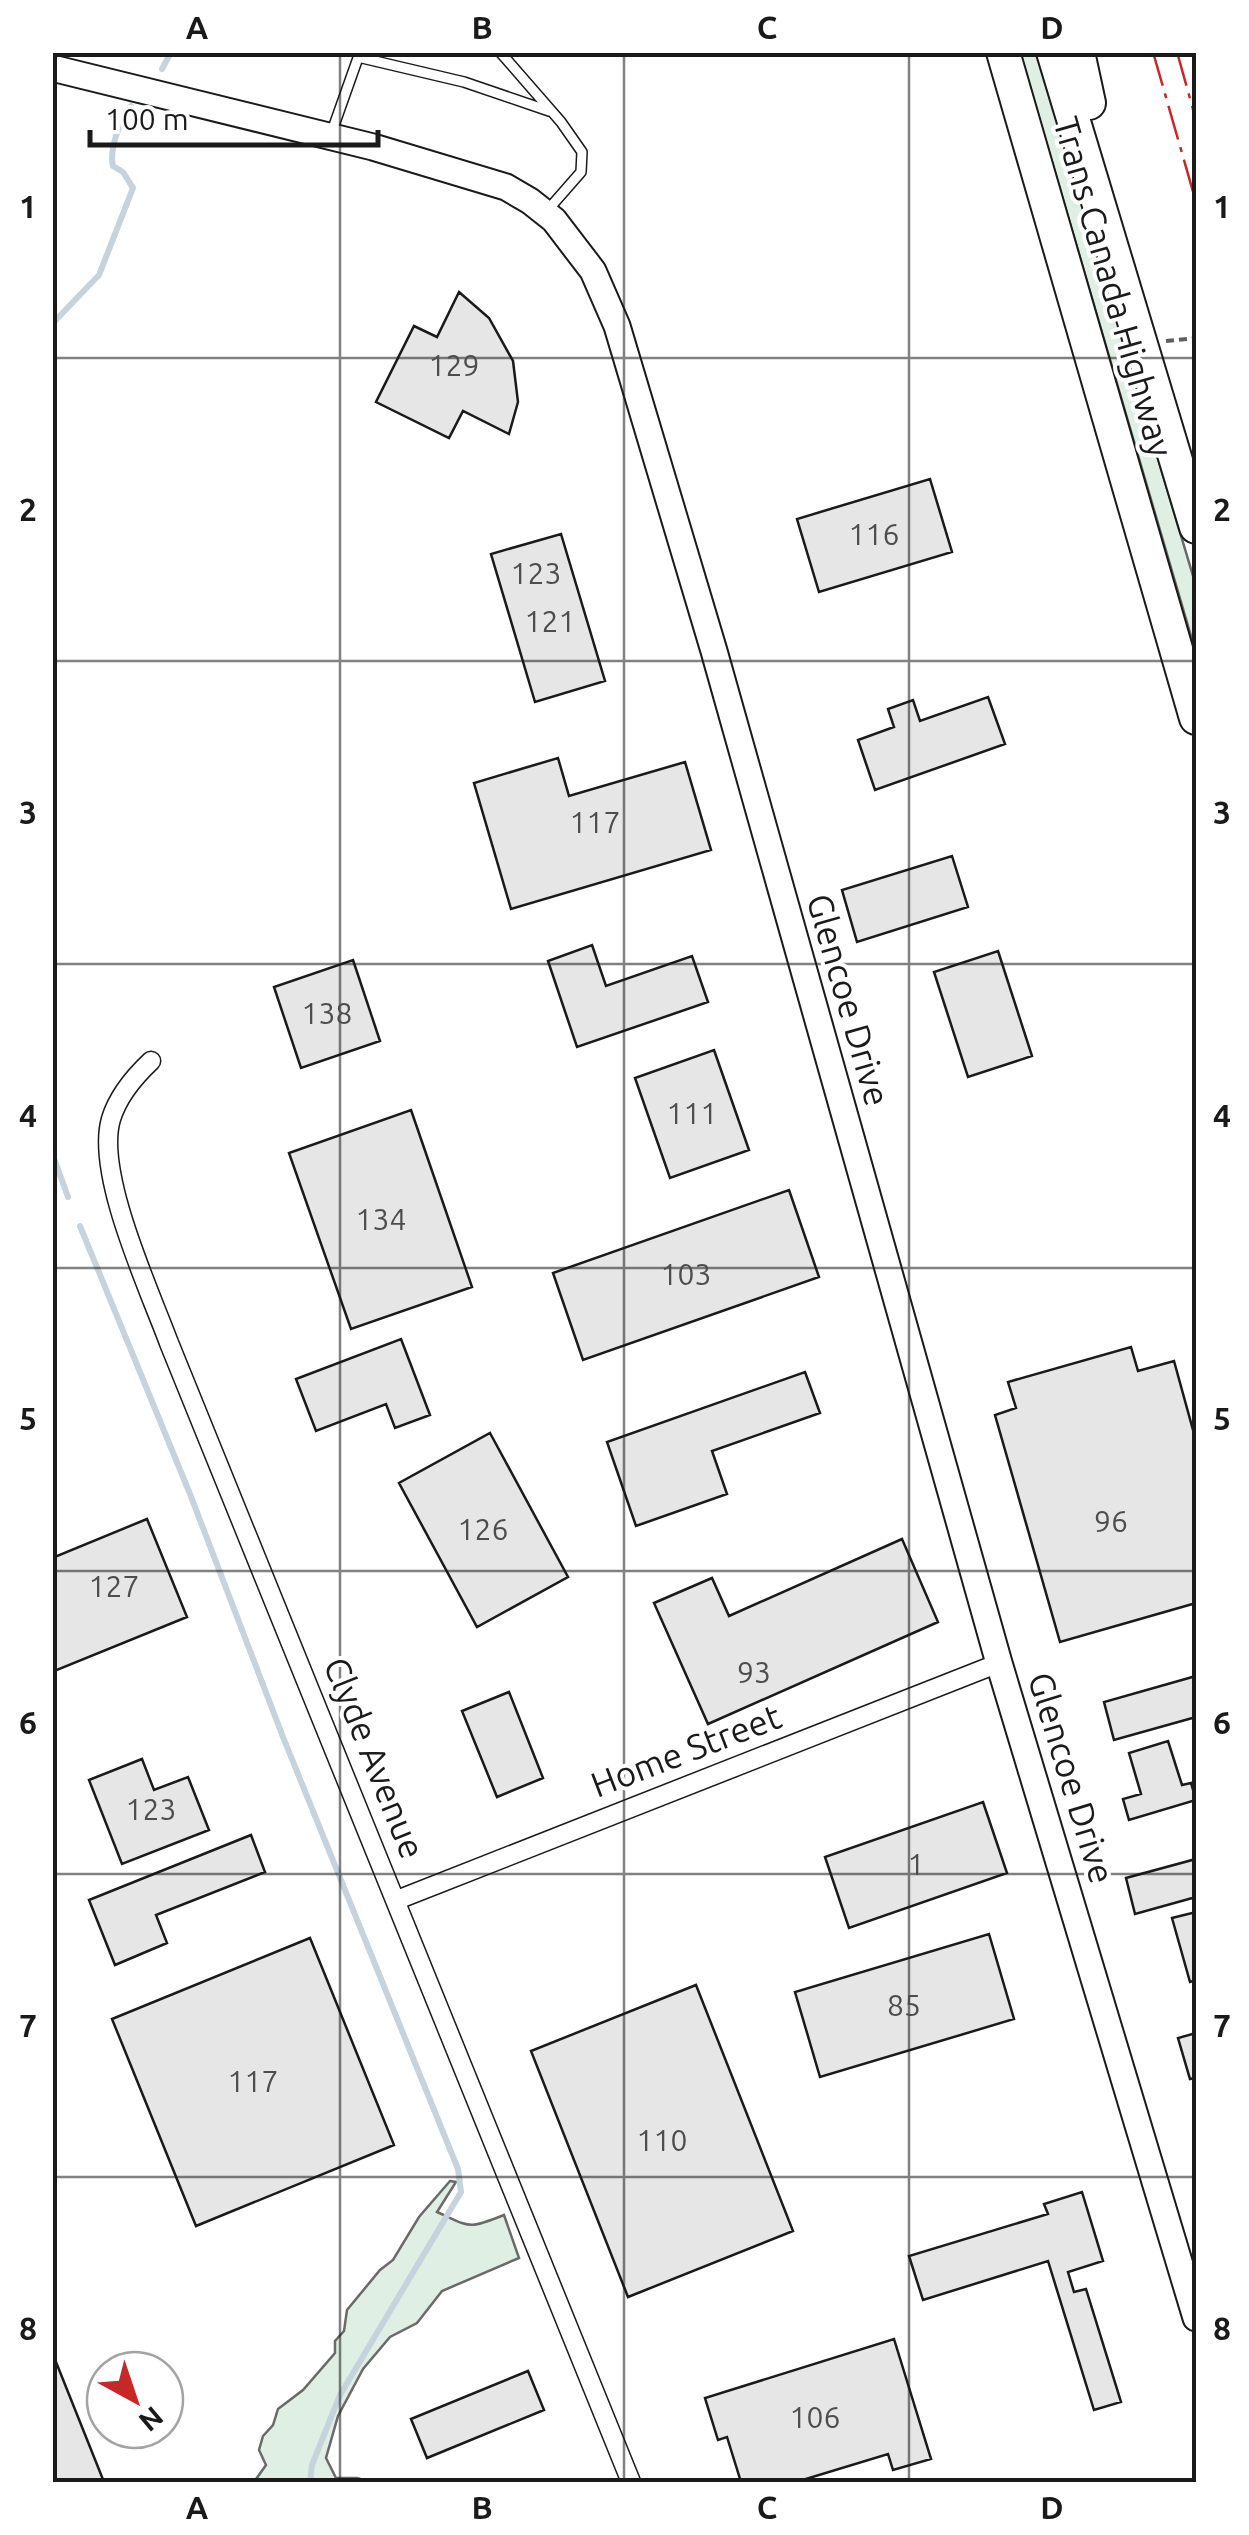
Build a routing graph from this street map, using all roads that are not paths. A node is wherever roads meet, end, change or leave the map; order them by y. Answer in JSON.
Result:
{"nodes":[{"id":1,"x":500,"y":52,"type":"edge"},
{"id":2,"x":992,"y":52,"type":"edge"},
{"id":3,"x":1003,"y":52,"type":"edge"},
{"id":4,"x":1053,"y":52,"type":"edge"},
{"id":5,"x":1078,"y":52,"type":"edge"},
{"id":6,"x":359,"y":55,"type":"edge"},
{"id":7,"x":52,"y":68,"type":"edge"},
{"id":8,"x":552,"y":112,"type":"junction"},
{"id":9,"x":1027,"y":135,"type":"junction"},
{"id":10,"x":330,"y":137,"type":"junction"},
{"id":11,"x":546,"y":213,"type":"junction"},
{"id":12,"x":1196,"y":472,"type":"edge"},
{"id":13,"x":1196,"y":527,"type":"edge"},
{"id":14,"x":1196,"y":718,"type":"edge"},
{"id":15,"x":151,"y":1062,"type":"dead end"},
{"id":16,"x":999,"y":1664,"type":"junction"},
{"id":17,"x":397,"y":1900,"type":"junction"},
{"id":18,"x":1196,"y":2318,"type":"edge"},
{"id":19,"x":630,"y":2482,"type":"edge"}],
"edges":[{"from":1,"to":8,"type":"lane"},
{"from":2,"to":9,"type":"highway"},
{"from":3,"to":9,"type":"highway","name":"Trans Canada Highway"},
{"from":4,"to":13,"type":"highway","name":"Trans Canada Highway"},
{"from":5,"to":12,"type":"highway"},
{"from":6,"to":8,"type":"lane"},
{"from":6,"to":10,"type":"lane"},
{"from":7,"to":10,"type":"street","name":"Glencoe Drive"},
{"from":8,"to":11,"type":"lane"},
{"from":9,"to":14,"type":"highway","name":"Trans Canada Highway"},
{"from":10,"to":11,"type":"street","name":"Glencoe Drive"},
{"from":11,"to":16,"type":"street","name":"Glencoe Drive"},
{"from":15,"to":17,"type":"street","name":"Clyde Avenue"},
{"from":16,"to":17,"type":"street","name":"Home Street"},
{"from":16,"to":18,"type":"street","name":"Glencoe Drive"},
{"from":17,"to":19,"type":"street","name":"Clyde Avenue"}]}
